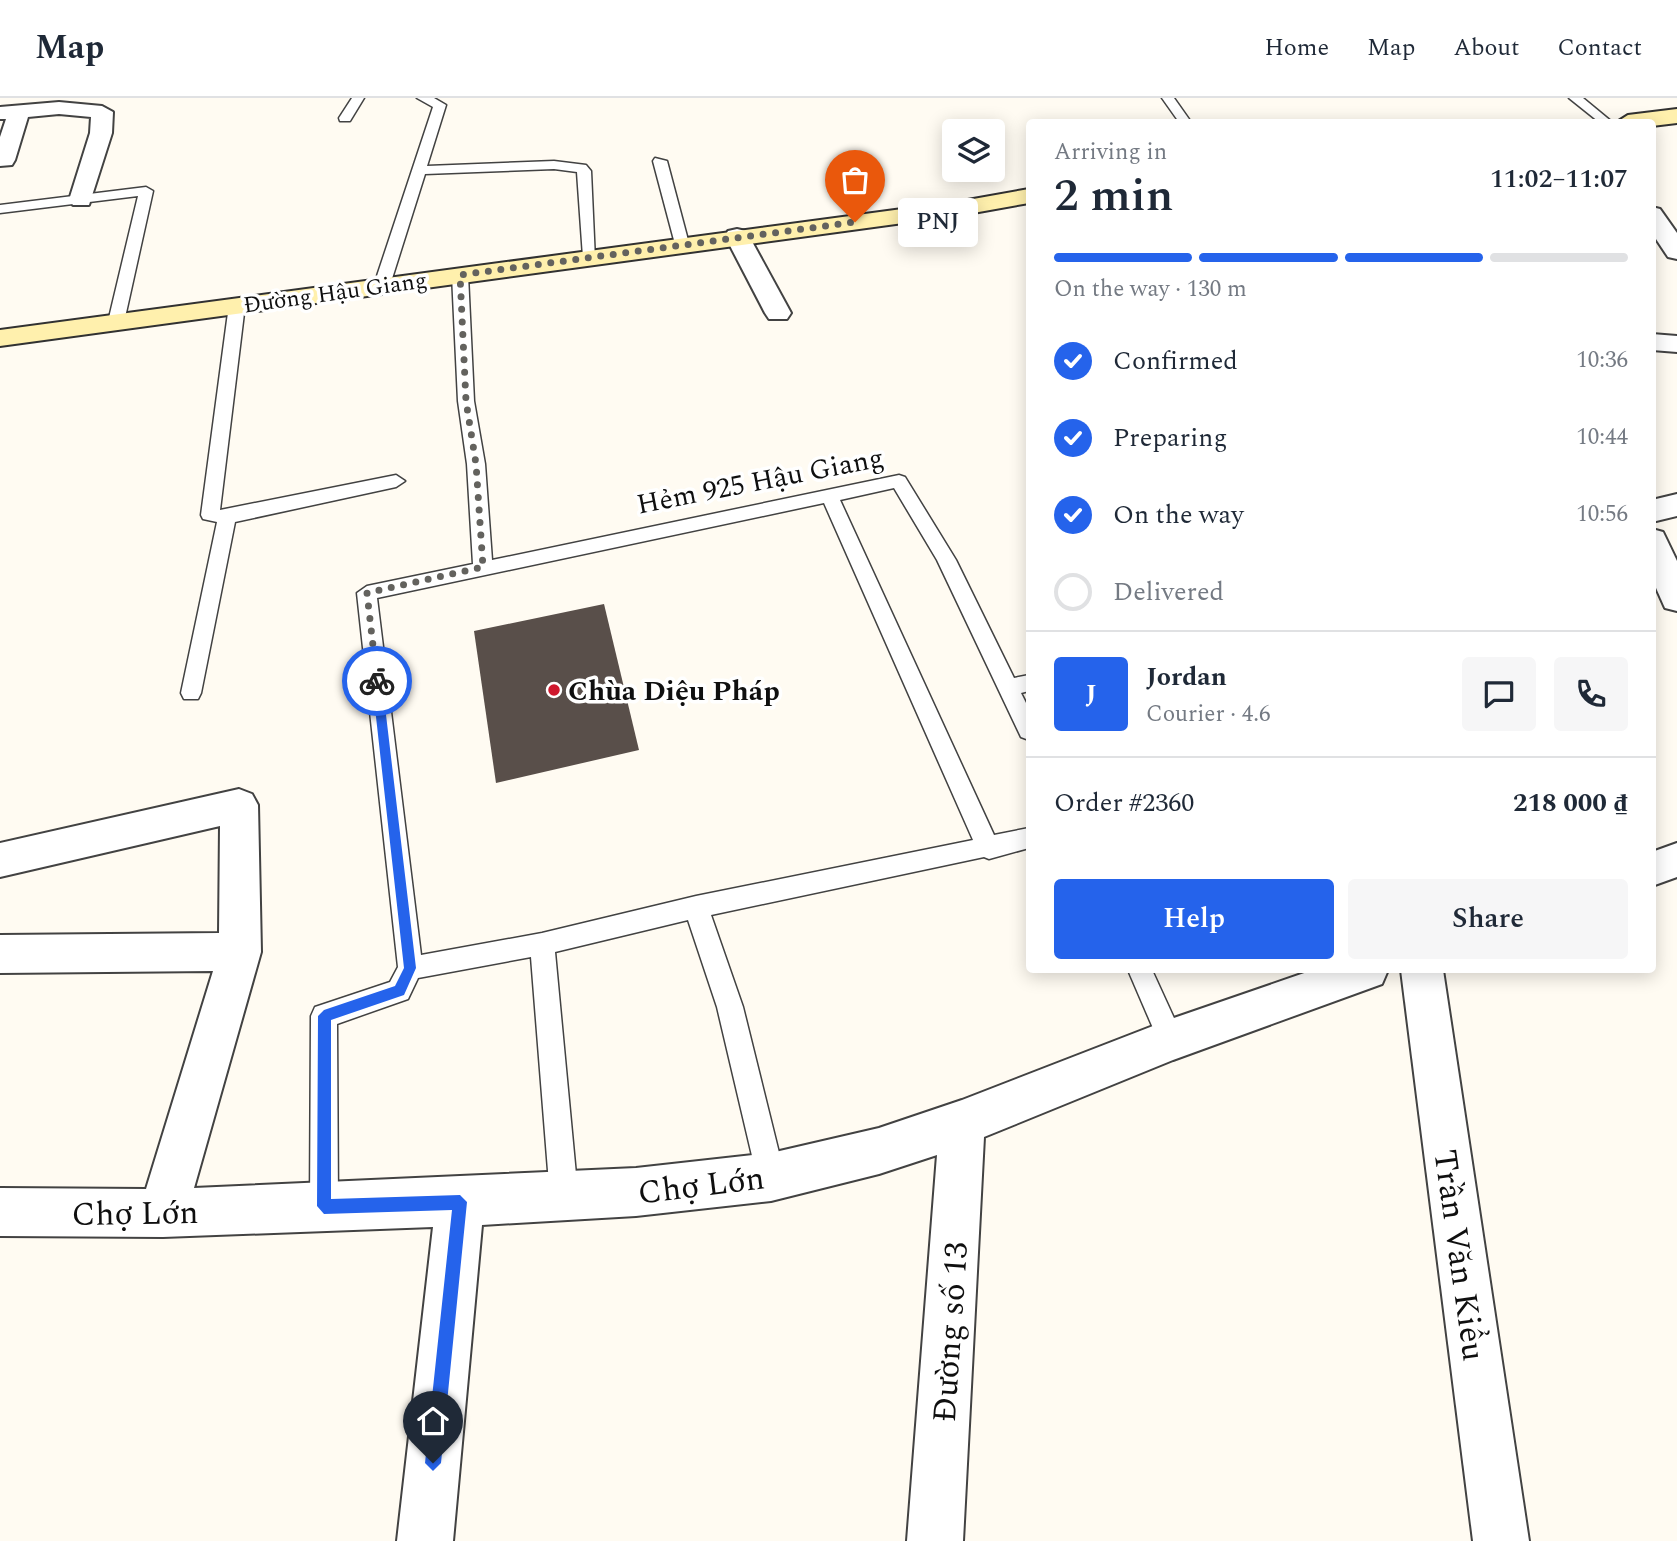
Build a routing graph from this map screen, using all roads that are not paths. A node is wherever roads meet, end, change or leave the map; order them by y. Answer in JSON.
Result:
{"nodes":[{"id":1,"x":358,"y":98,"type":"edge"},
{"id":2,"x":423,"y":98,"type":"edge"},
{"id":3,"x":1168,"y":98,"type":"edge"},
{"id":4,"x":1575,"y":98,"type":"edge"},
{"id":5,"x":9,"y":112,"type":"edge"},
{"id":6,"x":1677,"y":116,"type":"edge"},
{"id":7,"x":345,"y":118,"type":"dead end"},
{"id":8,"x":1183,"y":119,"type":"edge"},
{"id":9,"x":1602,"y":119,"type":"edge"},
{"id":10,"x":1652,"y":119,"type":"edge"},
{"id":11,"x":4,"y":160,"type":"dead end"},
{"id":12,"x":660,"y":161,"type":"dead end"},
{"id":13,"x":581,"y":168,"type":"joint"},
{"id":14,"x":421,"y":170,"type":"junction"},
{"id":15,"x":1026,"y":197,"type":"edge"},
{"id":16,"x":81,"y":200,"type":"junction"},
{"id":17,"x":1026,"y":206,"type":"edge"},
{"id":18,"x":962,"y":208,"type":"junction"},
{"id":19,"x":0,"y":209,"type":"edge"},
{"id":20,"x":1656,"y":220,"type":"edge"},
{"id":21,"x":737,"y":236,"type":"junction"},
{"id":22,"x":682,"y":244,"type":"junction"},
{"id":23,"x":1677,"y":252,"type":"edge"},
{"id":24,"x":590,"y":257,"type":"junction"},
{"id":25,"x":460,"y":275,"type":"junction"},
{"id":26,"x":382,"y":285,"type":"junction"},
{"id":27,"x":237,"y":306,"type":"junction"},
{"id":28,"x":778,"y":313,"type":"dead end"},
{"id":29,"x":116,"y":322,"type":"junction"},
{"id":30,"x":0,"y":338,"type":"edge"},
{"id":31,"x":1656,"y":342,"type":"edge"},
{"id":32,"x":1677,"y":344,"type":"edge"},
{"id":33,"x":396,"y":481,"type":"dead end"},
{"id":34,"x":830,"y":496,"type":"junction"},
{"id":35,"x":1677,"y":505,"type":"edge"},
{"id":36,"x":1656,"y":510,"type":"edge"},
{"id":37,"x":227,"y":517,"type":"junction"},
{"id":38,"x":1656,"y":549,"type":"edge"},
{"id":39,"x":483,"y":567,"type":"junction"},
{"id":40,"x":1677,"y":599,"type":"edge"},
{"id":41,"x":1026,"y":684,"type":"edge"},
{"id":42,"x":1007,"y":687,"type":"junction"},
{"id":43,"x":191,"y":693,"type":"dead end"},
{"id":44,"x":1026,"y":725,"type":"edge"},
{"id":45,"x":1026,"y":839,"type":"edge"},
{"id":46,"x":989,"y":849,"type":"junction"},
{"id":47,"x":0,"y":860,"type":"edge"},
{"id":48,"x":1677,"y":860,"type":"edge"},
{"id":49,"x":1656,"y":868,"type":"edge"},
{"id":50,"x":695,"y":907,"type":"junction"},
{"id":51,"x":542,"y":944,"type":"junction"},
{"id":52,"x":240,"y":952,"type":"junction"},
{"id":53,"x":0,"y":954,"type":"edge"},
{"id":54,"x":410,"y":968,"type":"junction"},
{"id":55,"x":1141,"y":973,"type":"edge"},
{"id":56,"x":1359,"y":973,"type":"edge"},
{"id":57,"x":1422,"y":973,"type":"edge"},
{"id":58,"x":1171,"y":1040,"type":"junction"},
{"id":59,"x":962,"y":1123,"type":"junction"},
{"id":60,"x":771,"y":1177,"type":"junction"},
{"id":61,"x":564,"y":1196,"type":"junction"},
{"id":62,"x":460,"y":1202,"type":"junction"},
{"id":63,"x":324,"y":1206,"type":"junction"},
{"id":64,"x":0,"y":1212,"type":"edge"},
{"id":65,"x":163,"y":1213,"type":"junction"},
{"id":66,"x":425,"y":1541,"type":"edge"},
{"id":67,"x":935,"y":1541,"type":"edge"},
{"id":68,"x":1501,"y":1541,"type":"edge"}],
"edges":[{"from":1,"to":7,"type":"lane"},
{"from":2,"to":14,"type":"lane"},
{"from":3,"to":8,"type":"lane"},
{"from":4,"to":9,"type":"lane"},
{"from":5,"to":11,"type":"street"},
{"from":5,"to":16,"type":"street"},
{"from":6,"to":10,"type":"main road"},
{"from":12,"to":22,"type":"lane"},
{"from":13,"to":14,"type":"lane"},
{"from":13,"to":24,"type":"lane"},
{"from":14,"to":26,"type":"lane"},
{"from":15,"to":18,"type":"main road","name":"Đường Hậu Giang"},
{"from":16,"to":19,"type":"lane"},
{"from":16,"to":29,"type":"lane"},
{"from":17,"to":18,"type":"main road","name":"Đường Hậu Giang"},
{"from":18,"to":21,"type":"main road","name":"Đường Hậu Giang"},
{"from":20,"to":23,"type":"street"},
{"from":21,"to":22,"type":"main road","name":"Đường Hậu Giang"},
{"from":21,"to":28,"type":"street"},
{"from":22,"to":24,"type":"main road","name":"Đường Hậu Giang"},
{"from":24,"to":25,"type":"main road","name":"Đường Hậu Giang"},
{"from":25,"to":26,"type":"main road","name":"Đường Hậu Giang"},
{"from":25,"to":39,"type":"lane"},
{"from":26,"to":27,"type":"main road","name":"Đường Hậu Giang"},
{"from":27,"to":29,"type":"main road","name":"Đường Hậu Giang"},
{"from":27,"to":37,"type":"lane"},
{"from":29,"to":30,"type":"main road","name":"Đường Hậu Giang"},
{"from":31,"to":32,"type":"street"},
{"from":33,"to":37,"type":"lane"},
{"from":34,"to":39,"type":"lane","name":"Hẻm 925 Hậu Giang"},
{"from":34,"to":42,"type":"lane","name":"Hẻm 925 Hậu Giang"},
{"from":34,"to":46,"type":"lane"},
{"from":35,"to":36,"type":"street"},
{"from":37,"to":43,"type":"lane"},
{"from":38,"to":40,"type":"street"},
{"from":39,"to":54,"type":"lane","name":"Hẻm 925 Hậu Giang"},
{"from":41,"to":42,"type":"lane"},
{"from":42,"to":44,"type":"lane","name":"Hẻm 925 Hậu Giang"},
{"from":45,"to":46,"type":"lane"},
{"from":46,"to":50,"type":"lane"},
{"from":47,"to":52,"type":"street"},
{"from":48,"to":49,"type":"street"},
{"from":50,"to":51,"type":"lane"},
{"from":50,"to":60,"type":"lane"},
{"from":51,"to":54,"type":"lane"},
{"from":51,"to":61,"type":"lane"},
{"from":52,"to":53,"type":"street"},
{"from":52,"to":65,"type":"street"},
{"from":54,"to":63,"type":"lane"},
{"from":55,"to":58,"type":"lane"},
{"from":56,"to":58,"type":"street","name":"Chợ Lớn"},
{"from":57,"to":68,"type":"street","name":"Trần Văn Kiểu"},
{"from":58,"to":59,"type":"street","name":"Chợ Lớn"},
{"from":59,"to":60,"type":"street","name":"Chợ Lớn"},
{"from":59,"to":67,"type":"street","name":"Đường số 13"},
{"from":60,"to":61,"type":"street","name":"Chợ Lớn"},
{"from":61,"to":62,"type":"street","name":"Chợ Lớn"},
{"from":62,"to":63,"type":"street","name":"Chợ Lớn"},
{"from":62,"to":66,"type":"street"},
{"from":63,"to":65,"type":"street","name":"Chợ Lớn"},
{"from":64,"to":65,"type":"street","name":"Chợ Lớn"}]}
